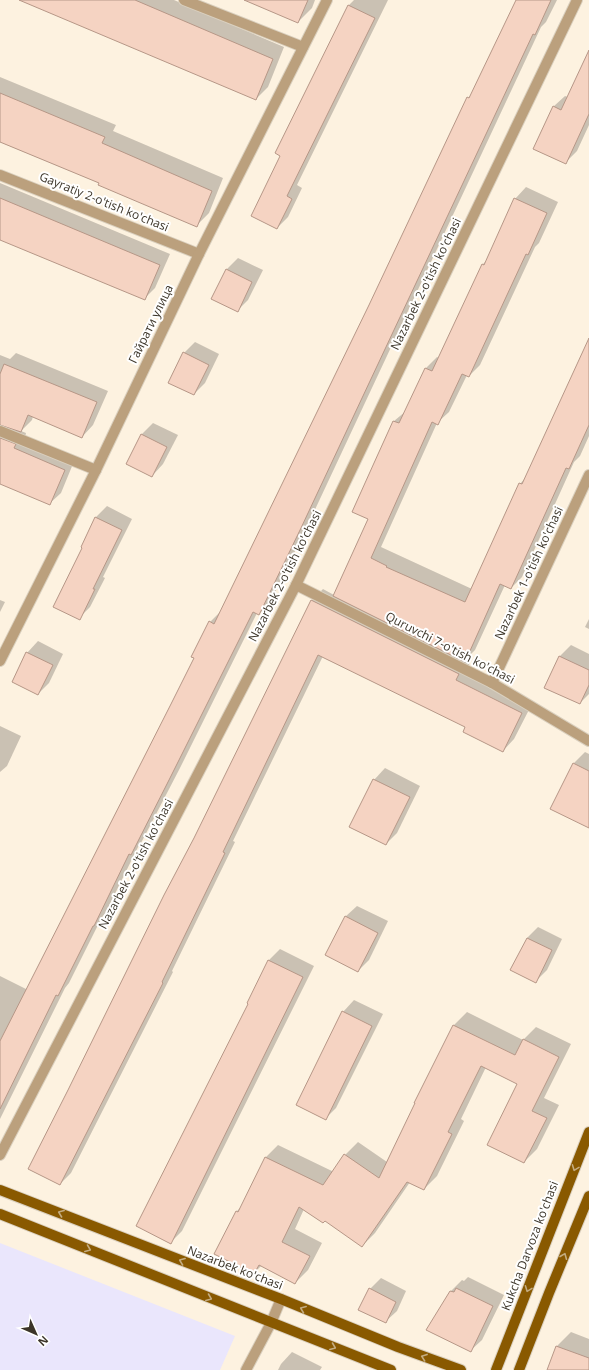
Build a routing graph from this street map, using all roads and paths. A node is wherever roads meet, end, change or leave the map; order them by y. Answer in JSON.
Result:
{"nodes":[{"id":1,"x":184,"y":0,"type":"edge"},
{"id":2,"x":327,"y":0,"type":"edge"},
{"id":3,"x":577,"y":0,"type":"edge"},
{"id":4,"x":303,"y":47,"type":"junction"},
{"id":5,"x":0,"y":175,"type":"edge"},
{"id":6,"x":199,"y":254,"type":"junction"},
{"id":7,"x":0,"y":431,"type":"edge"},
{"id":8,"x":96,"y":470,"type":"junction"},
{"id":9,"x":589,"y":475,"type":"edge"},
{"id":10,"x":296,"y":585,"type":"junction"},
{"id":11,"x":0,"y":661,"type":"edge"},
{"id":12,"x":492,"y":682,"type":"junction"},
{"id":13,"x":589,"y":741,"type":"edge"},
{"id":14,"x":589,"y":1132,"type":"edge"},
{"id":15,"x":0,"y":1155,"type":"edge"},
{"id":16,"x":0,"y":1190,"type":"edge"},
{"id":17,"x":589,"y":1196,"type":"edge"},
{"id":18,"x":0,"y":1214,"type":"edge"},
{"id":19,"x":280,"y":1299,"type":"junction"},
{"id":20,"x":271,"y":1322,"type":"junction"},
{"id":21,"x":246,"y":1370,"type":"edge"},
{"id":22,"x":391,"y":1370,"type":"edge"},
{"id":23,"x":460,"y":1370,"type":"edge"},
{"id":24,"x":496,"y":1370,"type":"edge"},
{"id":25,"x":519,"y":1370,"type":"edge"}],
"edges":[{"from":1,"to":4,"type":"street"},
{"from":2,"to":4,"type":"street","name":"Гайрати улица"},
{"from":3,"to":10,"type":"street","name":"Nazarbek 2-o'tish ko'chasi"},
{"from":4,"to":6,"type":"street","name":"Гайрати улица"},
{"from":5,"to":6,"type":"street","name":"Gayratiy 2-o'tish ko'chasi"},
{"from":6,"to":8,"type":"street","name":"Гайрати улица"},
{"from":7,"to":8,"type":"street"},
{"from":8,"to":11,"type":"street","name":"Гайрати улица"},
{"from":9,"to":12,"type":"street","name":"Nazarbek 1-o'tish ko'chasi"},
{"from":10,"to":12,"type":"street","name":"Quruvchi 7-o'tish ko'chasi"},
{"from":10,"to":15,"type":"street","name":"Nazarbek 2-o'tish ko'chasi"},
{"from":12,"to":13,"type":"street","name":"Quruvchi 7-o'tish ko'chasi"},
{"from":14,"to":24,"type":"main road","name":"Kukcha Darvoza ko'chasi","one_way":true},
{"from":19,"to":16,"type":"main road","name":"Nazarbek ko'chasi","one_way":true},
{"from":25,"to":17,"type":"main road","one_way":true},
{"from":18,"to":20,"type":"main road","one_way":true},
{"from":19,"to":20,"type":"street"},
{"from":23,"to":19,"type":"main road","name":"Nazarbek ko'chasi","one_way":true},
{"from":20,"to":21,"type":"street"},
{"from":20,"to":22,"type":"main road","one_way":true}]}
